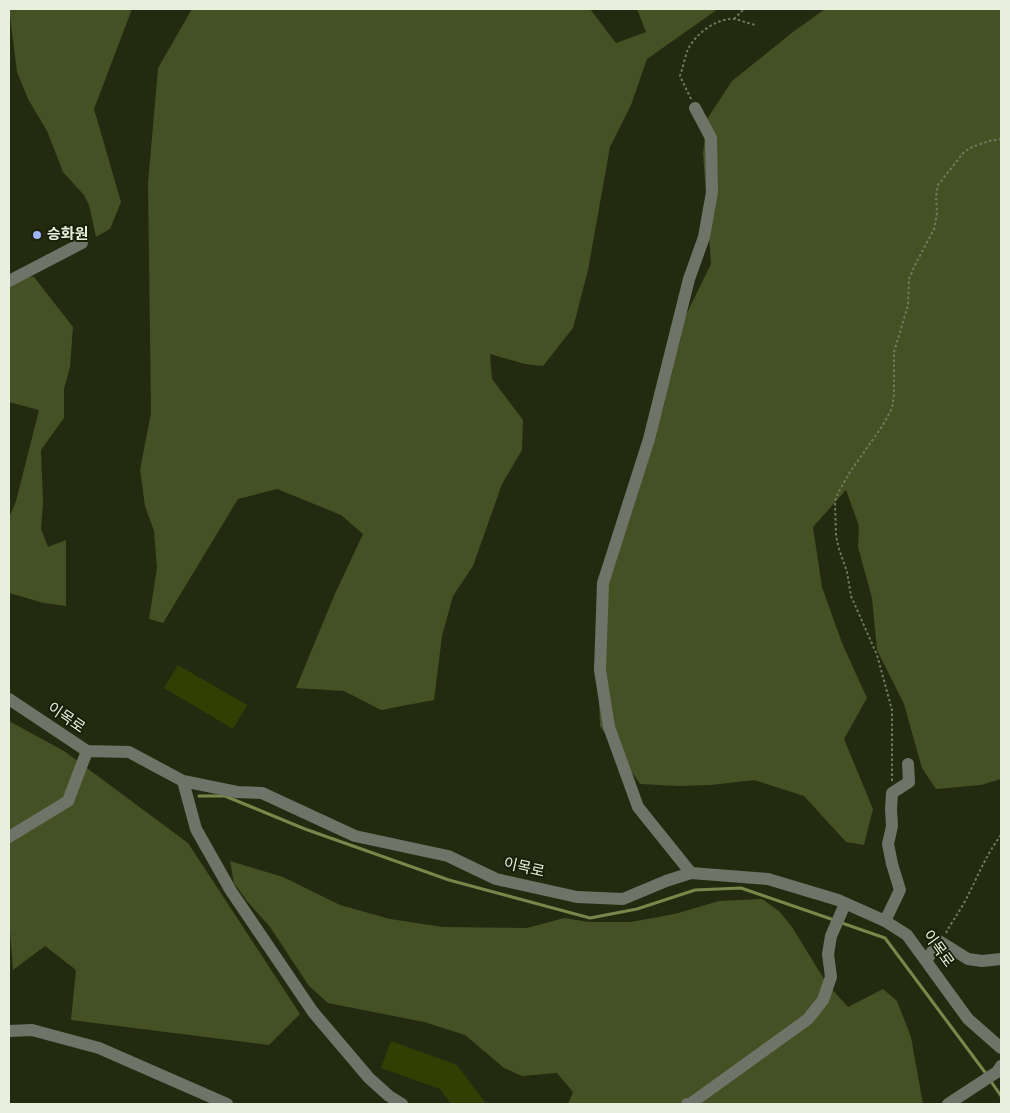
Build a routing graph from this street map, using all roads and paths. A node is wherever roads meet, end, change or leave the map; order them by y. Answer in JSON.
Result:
{"nodes":[{"id":1,"x":744,"y":9,"type":"edge"},
{"id":2,"x":734,"y":19,"type":"junction"},
{"id":3,"x":757,"y":25,"type":"dead end"},
{"id":4,"x":695,"y":108,"type":"joint"},
{"id":5,"x":1001,"y":140,"type":"edge"},
{"id":6,"x":82,"y":243,"type":"dead end"},
{"id":7,"x":9,"y":281,"type":"edge"},
{"id":8,"x":9,"y":699,"type":"edge"},
{"id":9,"x":87,"y":751,"type":"junction"},
{"id":10,"x":908,"y":764,"type":"dead end"},
{"id":11,"x":183,"y":781,"type":"junction"},
{"id":12,"x":892,"y":793,"type":"junction"},
{"id":13,"x":1001,"y":835,"type":"edge"},
{"id":14,"x":9,"y":837,"type":"edge"},
{"id":15,"x":691,"y":873,"type":"junction"},
{"id":16,"x":845,"y":904,"type":"junction"},
{"id":17,"x":886,"y":921,"type":"junction"},
{"id":18,"x":940,"y":941,"type":"junction"},
{"id":19,"x":1001,"y":960,"type":"edge"},
{"id":20,"x":926,"y":961,"type":"junction"},
{"id":21,"x":9,"y":1031,"type":"edge"},
{"id":22,"x":1001,"y":1048,"type":"edge"},
{"id":23,"x":1001,"y":1066,"type":"edge"},
{"id":24,"x":227,"y":1104,"type":"edge"},
{"id":25,"x":402,"y":1104,"type":"edge"},
{"id":26,"x":687,"y":1104,"type":"edge"},
{"id":27,"x":948,"y":1104,"type":"edge"}],
"edges":[{"from":1,"to":2,"type":"path"},
{"from":2,"to":3,"type":"path"},
{"from":2,"to":4,"type":"path"},
{"from":4,"to":15,"type":"street"},
{"from":5,"to":12,"type":"path"},
{"from":6,"to":7,"type":"street"},
{"from":8,"to":9,"type":"street","name":"이목로"},
{"from":9,"to":11,"type":"street","name":"이목로"},
{"from":9,"to":14,"type":"street"},
{"from":10,"to":12,"type":"street"},
{"from":11,"to":15,"type":"street","name":"이목로"},
{"from":11,"to":25,"type":"street"},
{"from":12,"to":17,"type":"street"},
{"from":13,"to":18,"type":"path"},
{"from":15,"to":16,"type":"street","name":"이목로"},
{"from":16,"to":17,"type":"street","name":"이목로"},
{"from":16,"to":26,"type":"street"},
{"from":17,"to":20,"type":"street","name":"이목로"},
{"from":18,"to":19,"type":"street"},
{"from":18,"to":20,"type":"street"},
{"from":20,"to":22,"type":"street","name":"이목로"},
{"from":21,"to":24,"type":"street"},
{"from":23,"to":27,"type":"street"}]}
